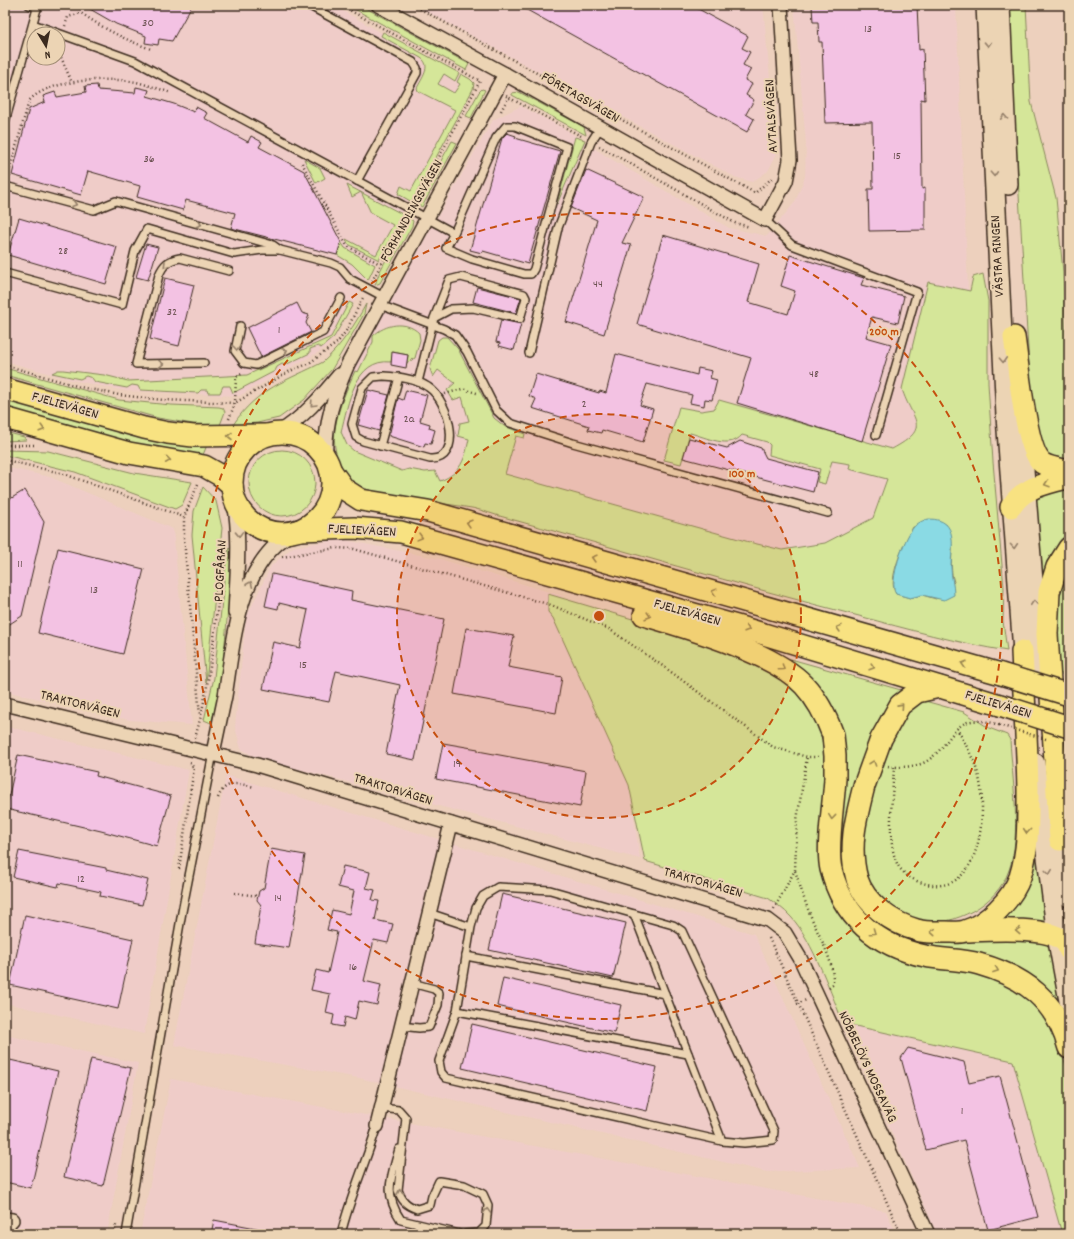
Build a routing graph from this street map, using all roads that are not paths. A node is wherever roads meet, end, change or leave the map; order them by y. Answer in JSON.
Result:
{"nodes":[{"id":1,"x":29,"y":5,"type":"edge"},
{"id":2,"x":308,"y":5,"type":"edge"},
{"id":3,"x":378,"y":5,"type":"edge"},
{"id":4,"x":781,"y":5,"type":"edge"},
{"id":5,"x":986,"y":5,"type":"edge"},
{"id":6,"x":1000,"y":5,"type":"edge"},
{"id":7,"x":38,"y":6,"type":"edge"},
{"id":8,"x":33,"y":24,"type":"junction"},
{"id":9,"x":505,"y":74,"type":"junction"},
{"id":10,"x":5,"y":122,"type":"edge"},
{"id":11,"x":600,"y":128,"type":"junction"},
{"id":12,"x":358,"y":181,"type":"junction"},
{"id":13,"x":5,"y":186,"type":"edge"},
{"id":14,"x":427,"y":218,"type":"junction"},
{"id":15,"x":765,"y":220,"type":"junction"},
{"id":16,"x":454,"y":234,"type":"junction"},
{"id":17,"x":280,"y":250,"type":"junction"},
{"id":18,"x":229,"y":271,"type":"dead end"},
{"id":19,"x":5,"y":273,"type":"edge"},
{"id":20,"x":341,"y":298,"type":"dead end"},
{"id":21,"x":382,"y":301,"type":"junction"},
{"id":22,"x":433,"y":322,"type":"junction"},
{"id":23,"x":240,"y":326,"type":"dead end"},
{"id":24,"x":1014,"y":337,"type":"junction"},
{"id":25,"x":529,"y":353,"type":"dead end"},
{"id":26,"x":204,"y":363,"type":"dead end"},
{"id":27,"x":348,"y":364,"type":"junction"},
{"id":28,"x":399,"y":377,"type":"junction"},
{"id":29,"x":418,"y":382,"type":"junction"},
{"id":30,"x":5,"y":389,"type":"edge"},
{"id":31,"x":5,"y":418,"type":"edge"},
{"id":32,"x":273,"y":434,"type":"junction"},
{"id":33,"x":876,"y":435,"type":"dead end"},
{"id":34,"x":380,"y":446,"type":"junction"},
{"id":35,"x":329,"y":465,"type":"junction"},
{"id":36,"x":1069,"y":471,"type":"edge"},
{"id":37,"x":1069,"y":477,"type":"edge"},
{"id":38,"x":232,"y":490,"type":"junction"},
{"id":39,"x":1025,"y":491,"type":"junction"},
{"id":40,"x":1011,"y":507,"type":"junction"},
{"id":41,"x":828,"y":513,"type":"dead end"},
{"id":42,"x":296,"y":532,"type":"junction"},
{"id":43,"x":1069,"y":548,"type":"edge"},
{"id":44,"x":481,"y":554,"type":"junction"},
{"id":45,"x":232,"y":648,"type":"junction"},
{"id":46,"x":1022,"y":651,"type":"junction"},
{"id":47,"x":939,"y":687,"type":"junction"},
{"id":48,"x":1069,"y":695,"type":"edge"},
{"id":49,"x":5,"y":704,"type":"edge"},
{"id":50,"x":1069,"y":727,"type":"edge"},
{"id":51,"x":213,"y":753,"type":"junction"},
{"id":52,"x":451,"y":824,"type":"junction"},
{"id":53,"x":1060,"y":840,"type":"junction"},
{"id":54,"x":1069,"y":897,"type":"edge"},
{"id":55,"x":429,"y":913,"type":"junction"},
{"id":56,"x":634,"y":914,"type":"junction"},
{"id":57,"x":768,"y":920,"type":"joint"},
{"id":58,"x":470,"y":927,"type":"junction"},
{"id":59,"x":965,"y":932,"type":"junction"},
{"id":60,"x":1063,"y":943,"type":"edge"},
{"id":61,"x":466,"y":956,"type":"junction"},
{"id":62,"x":412,"y":983,"type":"junction"},
{"id":63,"x":665,"y":994,"type":"junction"},
{"id":64,"x":1069,"y":1001,"type":"edge"},
{"id":65,"x":457,"y":1011,"type":"junction"},
{"id":66,"x":401,"y":1026,"type":"junction"},
{"id":67,"x":1069,"y":1048,"type":"edge"},
{"id":68,"x":688,"y":1054,"type":"junction"},
{"id":69,"x":381,"y":1108,"type":"junction"},
{"id":70,"x":377,"y":1126,"type":"joint"},
{"id":71,"x":404,"y":1134,"type":"junction"},
{"id":72,"x":722,"y":1140,"type":"junction"},
{"id":73,"x":8,"y":1220,"type":"edge"},
{"id":74,"x":10,"y":1234,"type":"edge"},
{"id":75,"x":126,"y":1234,"type":"edge"},
{"id":76,"x":342,"y":1234,"type":"edge"},
{"id":77,"x":460,"y":1234,"type":"edge"},
{"id":78,"x":465,"y":1234,"type":"edge"},
{"id":79,"x":928,"y":1234,"type":"edge"}],
"edges":[{"from":1,"to":7,"type":"lane"},
{"from":2,"to":12,"type":"lane"},
{"from":3,"to":9,"type":"street","name":"FÖRETAGSVÄGEN"},
{"from":4,"to":15,"type":"street","name":"AVTALSVÄGEN"},
{"from":5,"to":40,"type":"main road","name":"VÄSTRA RINGEN","one_way":true},
{"from":24,"to":6,"type":"main road","name":"VÄSTRA RINGEN","one_way":true},
{"from":7,"to":8,"type":"lane"},
{"from":8,"to":10,"type":"lane"},
{"from":8,"to":12,"type":"lane"},
{"from":9,"to":11,"type":"street","name":"FÖRETAGSVÄGEN"},
{"from":9,"to":14,"type":"street","name":"FÖRHANDLINGSVÄGEN"},
{"from":11,"to":15,"type":"street","name":"FÖRETAGSVÄGEN"},
{"from":11,"to":25,"type":"lane"},
{"from":12,"to":14,"type":"lane"},
{"from":13,"to":17,"type":"lane","one_way":true},
{"from":14,"to":16,"type":"lane"},
{"from":14,"to":21,"type":"street","name":"FÖRHANDLINGSVÄGEN"},
{"from":15,"to":33,"type":"lane"},
{"from":16,"to":16,"type":"lane"},
{"from":17,"to":19,"type":"lane"},
{"from":17,"to":21,"type":"lane"},
{"from":18,"to":26,"type":"lane","one_way":true},
{"from":23,"to":20,"type":"lane","one_way":true},
{"from":21,"to":22,"type":"lane"},
{"from":21,"to":27,"type":"street","name":"FÖRHANDLINGSVÄGEN"},
{"from":22,"to":22,"type":"lane"},
{"from":22,"to":29,"type":"lane"},
{"from":22,"to":41,"type":"lane"},
{"from":24,"to":36,"type":"main road"},
{"from":24,"to":39,"type":"main road","name":"VÄSTRA RINGEN"},
{"from":27,"to":32,"type":"street","name":"FÖRHANDLINGSVÄGEN","one_way":true},
{"from":27,"to":35,"type":"street","name":"FÖRHANDLINGSVÄGEN"},
{"from":28,"to":29,"type":"lane"},
{"from":28,"to":34,"type":"lane"},
{"from":28,"to":34,"type":"lane"},
{"from":29,"to":34,"type":"lane"},
{"from":32,"to":30,"type":"main road","name":"FJELIEVÄGEN","one_way":true},
{"from":31,"to":38,"type":"main road","name":"FJELIEVÄGEN","one_way":true},
{"from":32,"to":35,"type":"main road","name":"FJELIEVÄGEN"},
{"from":32,"to":38,"type":"main road"},
{"from":35,"to":42,"type":"main road","name":"FJELIEVÄGEN"},
{"from":48,"to":35,"type":"main road","name":"FJELIEVÄGEN","one_way":true,"bridge":true},
{"from":37,"to":39,"type":"main road","one_way":true},
{"from":38,"to":42,"type":"main road","name":"FJELIEVÄGEN"},
{"from":38,"to":45,"type":"street","name":"PLOGFÅRAN","one_way":true},
{"from":39,"to":40,"type":"main road"},
{"from":53,"to":39,"type":"main road","name":"VÄSTRA RINGEN","one_way":true},
{"from":40,"to":46,"type":"main road","name":"VÄSTRA RINGEN","one_way":true},
{"from":42,"to":44,"type":"main road","name":"FJELIEVÄGEN","one_way":true},
{"from":45,"to":42,"type":"street","name":"PLOGFÅRAN","one_way":true},
{"from":43,"to":53,"type":"main road"},
{"from":44,"to":47,"type":"main road","name":"FJELIEVÄGEN","one_way":true},
{"from":44,"to":67,"type":"main road","one_way":true,"bridge":true},
{"from":45,"to":51,"type":"street","name":"PLOGFÅRAN"},
{"from":46,"to":59,"type":"main road","one_way":true},
{"from":46,"to":60,"type":"main road","name":"VÄSTRA RINGEN","one_way":true},
{"from":47,"to":50,"type":"main road","name":"FJELIEVÄGEN","bridge":true},
{"from":59,"to":47,"type":"main road","one_way":true,"bridge":true},
{"from":49,"to":51,"type":"street","name":"TRAKTORVÄGEN"},
{"from":51,"to":52,"type":"street","name":"TRAKTORVÄGEN"},
{"from":51,"to":75,"type":"lane"},
{"from":52,"to":55,"type":"street"},
{"from":52,"to":57,"type":"street","name":"TRAKTORVÄGEN"},
{"from":53,"to":54,"type":"main road","name":"VÄSTRA RINGEN"},
{"from":55,"to":58,"type":"lane"},
{"from":55,"to":62,"type":"street"},
{"from":56,"to":58,"type":"lane"},
{"from":56,"to":63,"type":"lane"},
{"from":56,"to":72,"type":"lane"},
{"from":57,"to":79,"type":"street","name":"NÖBBELÖVS MOSSAVÄG"},
{"from":58,"to":61,"type":"lane"},
{"from":60,"to":59,"type":"main road","one_way":true},
{"from":60,"to":64,"type":"main road","name":"VÄSTRA RINGEN"},
{"from":61,"to":63,"type":"lane"},
{"from":61,"to":65,"type":"lane"},
{"from":62,"to":66,"type":"street"},
{"from":62,"to":66,"type":"lane"},
{"from":63,"to":68,"type":"lane"},
{"from":65,"to":68,"type":"lane"},
{"from":65,"to":72,"type":"lane"},
{"from":66,"to":69,"type":"street"},
{"from":68,"to":72,"type":"lane"},
{"from":69,"to":70,"type":"street"},
{"from":69,"to":71,"type":"lane"},
{"from":70,"to":76,"type":"lane"},
{"from":71,"to":77,"type":"lane"},
{"from":78,"to":71,"type":"lane","one_way":true},
{"from":73,"to":74,"type":"lane"}]}
